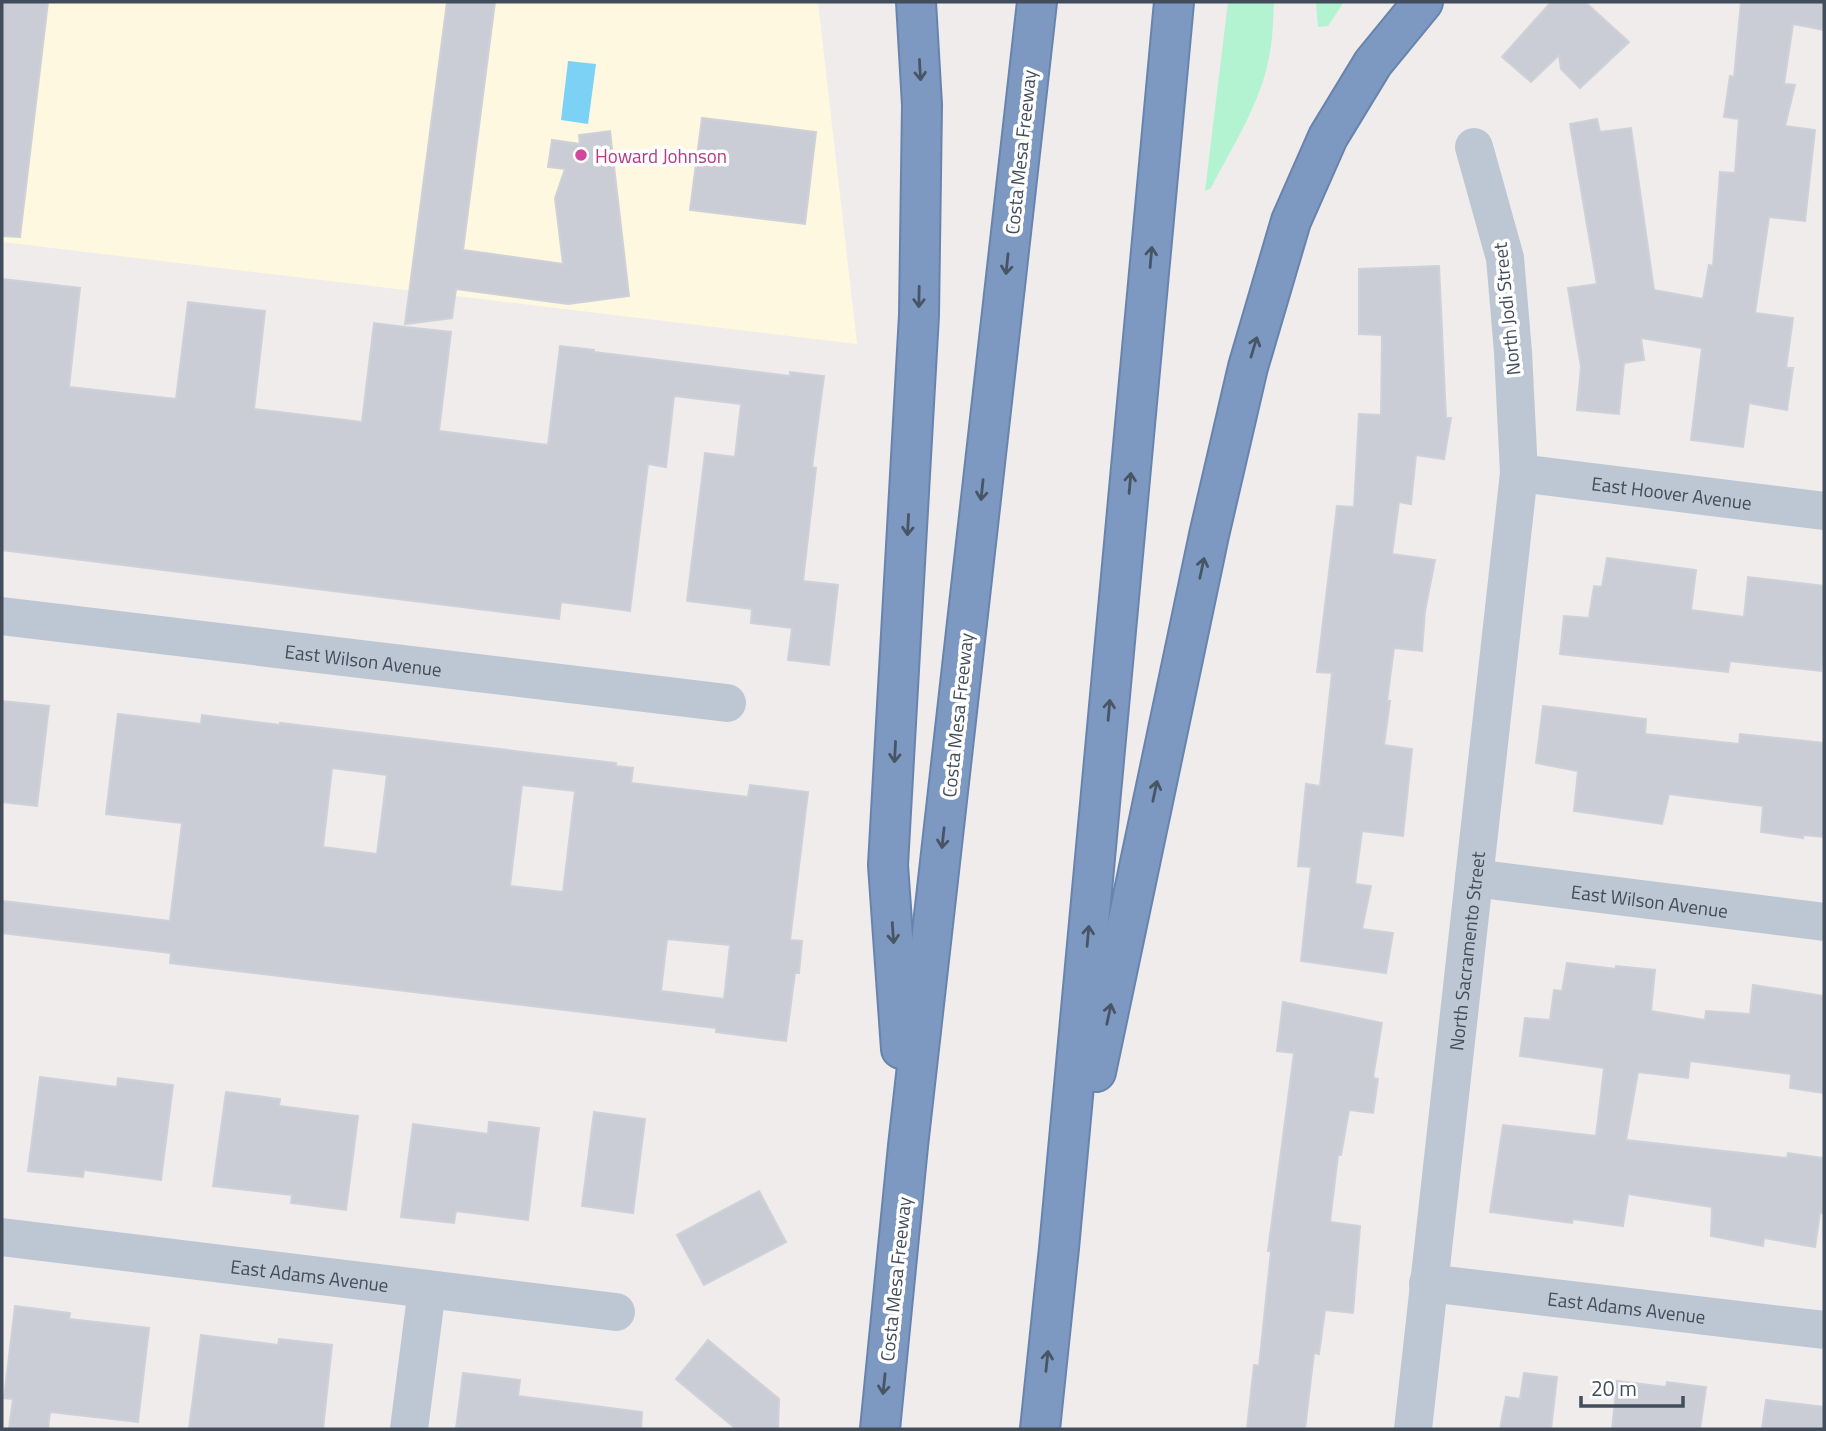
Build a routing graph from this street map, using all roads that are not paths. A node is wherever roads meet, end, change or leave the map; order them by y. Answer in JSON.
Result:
{"nodes":[{"id":1,"x":916,"y":2,"type":"edge"},
{"id":2,"x":1037,"y":2,"type":"edge"},
{"id":3,"x":1174,"y":2,"type":"edge"},
{"id":4,"x":1423,"y":2,"type":"edge"},
{"id":5,"x":1474,"y":147,"type":"dead end"},
{"id":6,"x":1519,"y":473,"type":"junction"},
{"id":7,"x":1824,"y":511,"type":"edge"},
{"id":8,"x":2,"y":616,"type":"edge"},
{"id":9,"x":727,"y":703,"type":"dead end"},
{"id":10,"x":1474,"y":878,"type":"junction"},
{"id":11,"x":1824,"y":922,"type":"edge"},
{"id":12,"x":908,"y":1146,"type":"junction"},
{"id":13,"x":2,"y":1237,"type":"edge"},
{"id":14,"x":1059,"y":1248,"type":"junction"},
{"id":15,"x":1428,"y":1283,"type":"junction"},
{"id":16,"x":427,"y":1289,"type":"junction"},
{"id":17,"x":616,"y":1312,"type":"dead end"},
{"id":18,"x":1824,"y":1329,"type":"edge"},
{"id":19,"x":409,"y":1429,"type":"edge"},
{"id":20,"x":880,"y":1429,"type":"edge"},
{"id":21,"x":1040,"y":1429,"type":"edge"},
{"id":22,"x":1413,"y":1429,"type":"edge"}],
"edges":[{"from":1,"to":12,"type":"highway","one_way":true},
{"from":2,"to":12,"type":"highway","name":"Costa Mesa Freeway","one_way":true},
{"from":14,"to":3,"type":"highway","one_way":true},
{"from":14,"to":4,"type":"highway","one_way":true},
{"from":5,"to":6,"type":"street","name":"North Jodi Street"},
{"from":6,"to":7,"type":"street","name":"East Hoover Avenue"},
{"from":6,"to":10,"type":"street","name":"North Sacramento Street"},
{"from":8,"to":9,"type":"street","name":"East Wilson Avenue"},
{"from":10,"to":11,"type":"street","name":"East Wilson Avenue"},
{"from":10,"to":15,"type":"street","name":"North Sacramento Street"},
{"from":12,"to":20,"type":"highway","name":"Costa Mesa Freeway","one_way":true},
{"from":13,"to":16,"type":"street","name":"East Adams Avenue"},
{"from":21,"to":14,"type":"highway","one_way":true},
{"from":15,"to":18,"type":"street","name":"East Adams Avenue"},
{"from":15,"to":22,"type":"street","name":"North Sacramento Street"},
{"from":16,"to":17,"type":"street","name":"East Adams Avenue"},
{"from":16,"to":19,"type":"street"}]}
